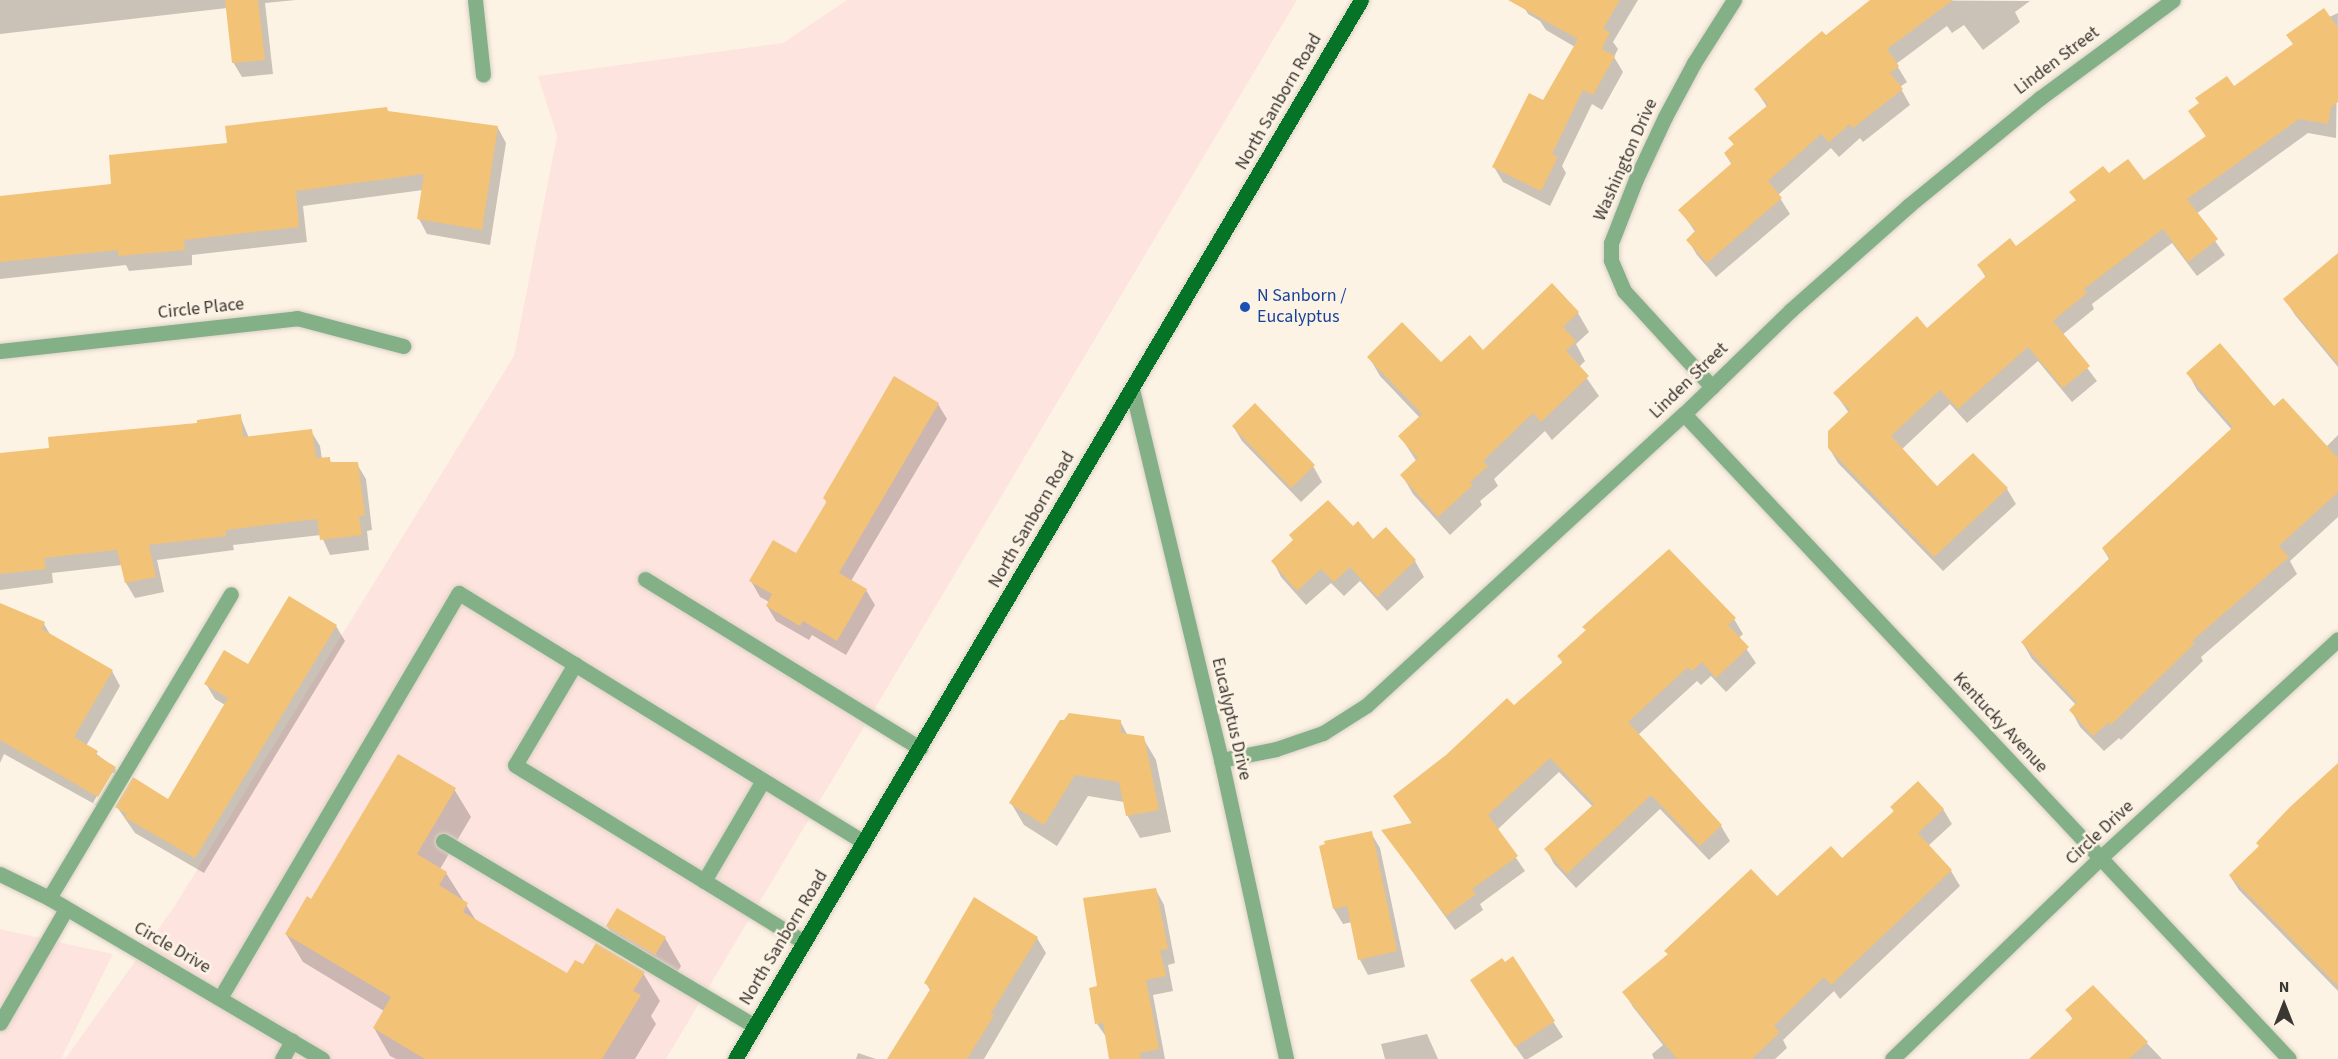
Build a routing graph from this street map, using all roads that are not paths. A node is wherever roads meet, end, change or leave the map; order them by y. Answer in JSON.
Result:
{"nodes":[{"id":1,"x":475,"y":0,"type":"edge"},
{"id":2,"x":1361,"y":0,"type":"edge"},
{"id":3,"x":1734,"y":0,"type":"edge"},
{"id":4,"x":2173,"y":0,"type":"edge"},
{"id":5,"x":483,"y":75,"type":"dead end"},
{"id":6,"x":404,"y":346,"type":"dead end"},
{"id":7,"x":0,"y":351,"type":"edge"},
{"id":8,"x":1712,"y":387,"type":"junction"},
{"id":9,"x":1132,"y":388,"type":"junction"},
{"id":10,"x":1684,"y":414,"type":"junction"},
{"id":11,"x":645,"y":579,"type":"dead end"},
{"id":12,"x":231,"y":594,"type":"dead end"},
{"id":13,"x":2338,"y":639,"type":"edge"},
{"id":14,"x":575,"y":664,"type":"junction"},
{"id":15,"x":920,"y":748,"type":"junction"},
{"id":16,"x":1221,"y":760,"type":"junction"},
{"id":17,"x":762,"y":782,"type":"junction"},
{"id":18,"x":442,"y":841,"type":"dead end"},
{"id":19,"x":863,"y":842,"type":"junction"},
{"id":20,"x":2100,"y":858,"type":"junction"},
{"id":21,"x":0,"y":874,"type":"edge"},
{"id":22,"x":704,"y":881,"type":"junction"},
{"id":23,"x":49,"y":898,"type":"junction"},
{"id":24,"x":66,"y":909,"type":"junction"},
{"id":25,"x":804,"y":942,"type":"junction"},
{"id":26,"x":220,"y":998,"type":"junction"},
{"id":27,"x":0,"y":1023,"type":"edge"},
{"id":28,"x":754,"y":1026,"type":"junction"},
{"id":29,"x":292,"y":1041,"type":"junction"},
{"id":30,"x":282,"y":1059,"type":"edge"},
{"id":31,"x":322,"y":1059,"type":"edge"},
{"id":32,"x":735,"y":1059,"type":"edge"},
{"id":33,"x":1286,"y":1059,"type":"edge"},
{"id":34,"x":1892,"y":1059,"type":"edge"},
{"id":35,"x":2289,"y":1059,"type":"edge"}],
"edges":[{"from":1,"to":5,"type":"street"},
{"from":2,"to":9,"type":"main road","name":"North Sanborn Road"},
{"from":3,"to":8,"type":"street","name":"Washington Drive"},
{"from":4,"to":8,"type":"street","name":"Linden Street"},
{"from":6,"to":7,"type":"street","name":"Circle Place"},
{"from":8,"to":10,"type":"street","name":"Linden Street"},
{"from":9,"to":15,"type":"main road","name":"North Sanborn Road"},
{"from":9,"to":16,"type":"street","name":"Eucalyptus Drive"},
{"from":10,"to":16,"type":"street","name":"Linden Street"},
{"from":10,"to":20,"type":"street","name":"Kentucky Avenue"},
{"from":11,"to":15,"type":"street"},
{"from":12,"to":23,"type":"street"},
{"from":13,"to":20,"type":"street","name":"Circle Drive"},
{"from":14,"to":17,"type":"street"},
{"from":14,"to":22,"type":"street"},
{"from":14,"to":26,"type":"street"},
{"from":15,"to":19,"type":"main road","name":"North Sanborn Road"},
{"from":16,"to":33,"type":"street","name":"Eucalyptus Drive"},
{"from":17,"to":19,"type":"street"},
{"from":17,"to":22,"type":"street"},
{"from":18,"to":28,"type":"street"},
{"from":19,"to":25,"type":"main road","name":"North Sanborn Road"},
{"from":20,"to":34,"type":"street","name":"Circle Drive"},
{"from":20,"to":35,"type":"street","name":"Kentucky Avenue"},
{"from":21,"to":23,"type":"street","name":"Circle Drive"},
{"from":22,"to":25,"type":"street"},
{"from":23,"to":24,"type":"street","name":"Circle Drive"},
{"from":24,"to":26,"type":"street","name":"Circle Drive"},
{"from":24,"to":27,"type":"street"},
{"from":25,"to":28,"type":"main road","name":"North Sanborn Road"},
{"from":26,"to":29,"type":"street","name":"Circle Drive"},
{"from":28,"to":32,"type":"main road","name":"North Sanborn Road"},
{"from":29,"to":30,"type":"street"},
{"from":29,"to":31,"type":"street","name":"Circle Drive"}]}
